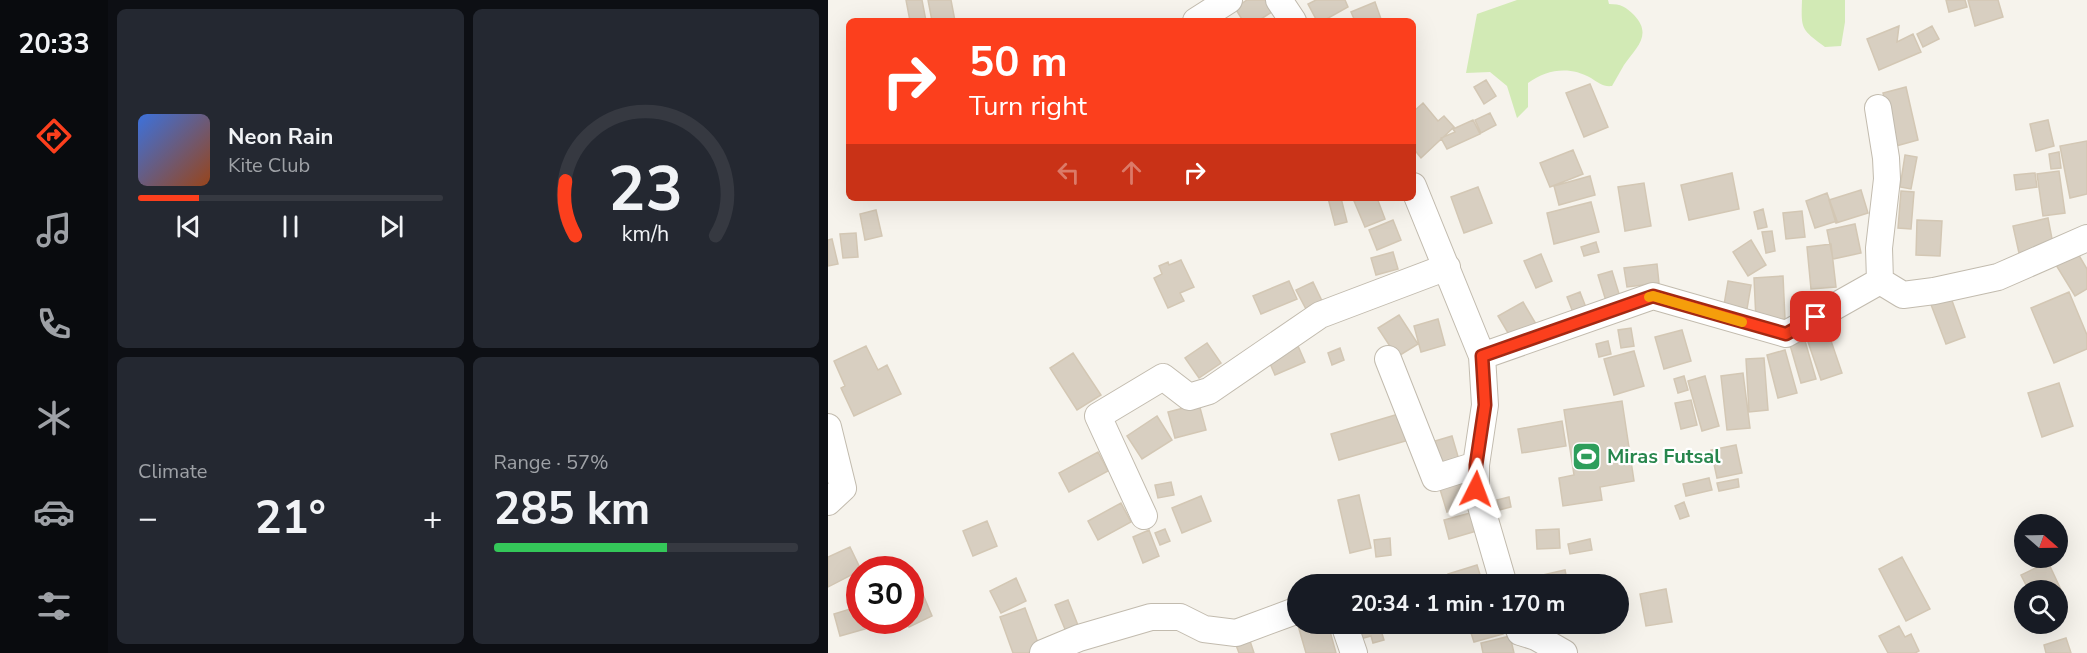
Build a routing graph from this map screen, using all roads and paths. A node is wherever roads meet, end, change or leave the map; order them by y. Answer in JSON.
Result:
{"nodes":[{"id":1,"x":1229,"y":0,"type":"edge"},
{"id":2,"x":1280,"y":0,"type":"edge"},
{"id":3,"x":1201,"y":18,"type":"edge"},
{"id":4,"x":1291,"y":18,"type":"edge"},
{"id":5,"x":1878,"y":108,"type":"dead end"},
{"id":6,"x":1416,"y":193,"type":"edge"},
{"id":7,"x":2087,"y":238,"type":"edge"},
{"id":8,"x":1447,"y":267,"type":"junction"},
{"id":9,"x":1880,"y":281,"type":"junction"},
{"id":10,"x":1482,"y":356,"type":"junction"},
{"id":11,"x":1388,"y":358,"type":"dead end"},
{"id":12,"x":828,"y":427,"type":"edge"},
{"id":13,"x":1476,"y":465,"type":"junction"},
{"id":14,"x":828,"y":502,"type":"edge"},
{"id":15,"x":1144,"y":516,"type":"dead end"},
{"id":16,"x":1501,"y":574,"type":"edge"},
{"id":17,"x":1287,"y":614,"type":"edge"},
{"id":18,"x":1347,"y":634,"type":"edge"},
{"id":19,"x":1526,"y":634,"type":"edge"},
{"id":20,"x":1043,"y":653,"type":"edge"},
{"id":21,"x":1354,"y":653,"type":"edge"},
{"id":22,"x":1564,"y":653,"type":"edge"}],
"edges":[{"from":1,"to":3,"type":"street"},
{"from":2,"to":4,"type":"street"},
{"from":5,"to":9,"type":"street"},
{"from":6,"to":8,"type":"street"},
{"from":7,"to":9,"type":"street"},
{"from":8,"to":10,"type":"street"},
{"from":8,"to":15,"type":"street"},
{"from":9,"to":10,"type":"street"},
{"from":10,"to":13,"type":"street"},
{"from":11,"to":13,"type":"street"},
{"from":12,"to":14,"type":"street"},
{"from":13,"to":16,"type":"street"},
{"from":17,"to":20,"type":"street"},
{"from":18,"to":21,"type":"street"},
{"from":19,"to":22,"type":"street"}]}
